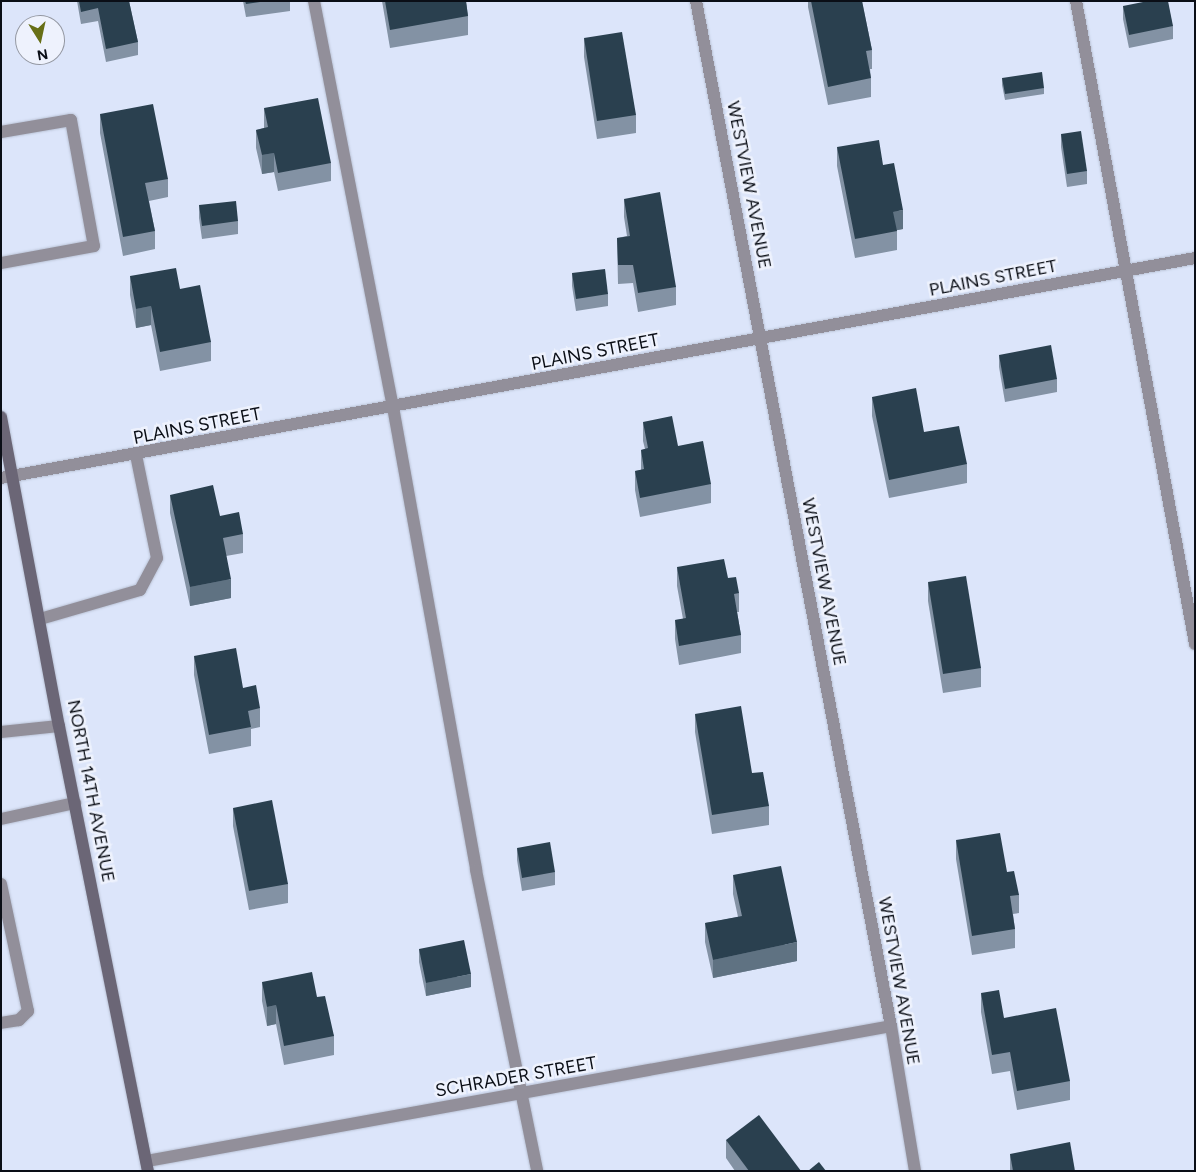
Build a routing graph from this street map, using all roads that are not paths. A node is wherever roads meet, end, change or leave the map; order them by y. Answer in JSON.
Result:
{"nodes":[{"id":1,"x":314,"y":1,"type":"edge"},
{"id":2,"x":696,"y":1,"type":"edge"},
{"id":3,"x":1076,"y":1,"type":"edge"},
{"id":4,"x":1,"y":132,"type":"edge"},
{"id":5,"x":1195,"y":258,"type":"edge"},
{"id":6,"x":1,"y":263,"type":"edge"},
{"id":7,"x":1127,"y":270,"type":"junction"},
{"id":8,"x":760,"y":339,"type":"junction"},
{"id":9,"x":393,"y":407,"type":"junction"},
{"id":10,"x":1,"y":417,"type":"edge"},
{"id":11,"x":136,"y":455,"type":"junction"},
{"id":12,"x":7,"y":478,"type":"edge"},
{"id":13,"x":40,"y":619,"type":"junction"},
{"id":14,"x":1195,"y":644,"type":"edge"},
{"id":15,"x":59,"y":726,"type":"junction"},
{"id":16,"x":1,"y":732,"type":"edge"},
{"id":17,"x":75,"y":803,"type":"junction"},
{"id":18,"x":1,"y":819,"type":"edge"},
{"id":19,"x":1,"y":884,"type":"edge"},
{"id":20,"x":1,"y":1023,"type":"edge"},
{"id":21,"x":891,"y":1026,"type":"junction"},
{"id":22,"x":522,"y":1094,"type":"junction"},
{"id":23,"x":147,"y":1166,"type":"edge"},
{"id":24,"x":537,"y":1171,"type":"edge"},
{"id":25,"x":915,"y":1171,"type":"edge"}],
"edges":[{"from":1,"to":9,"type":"street"},
{"from":2,"to":8,"type":"street","name":"WESTVIEW AVENUE"},
{"from":3,"to":7,"type":"street"},
{"from":4,"to":6,"type":"street"},
{"from":5,"to":7,"type":"street","name":"PLAINS STREET"},
{"from":7,"to":8,"type":"street","name":"PLAINS STREET"},
{"from":7,"to":14,"type":"street"},
{"from":8,"to":9,"type":"street","name":"PLAINS STREET"},
{"from":8,"to":21,"type":"street","name":"WESTVIEW AVENUE"},
{"from":9,"to":11,"type":"street","name":"PLAINS STREET"},
{"from":9,"to":22,"type":"street"},
{"from":10,"to":12,"type":"street","name":"NORTH 14TH AVENUE"},
{"from":11,"to":12,"type":"street","name":"PLAINS STREET"},
{"from":11,"to":13,"type":"street"},
{"from":12,"to":13,"type":"street","name":"NORTH 14TH AVENUE"},
{"from":13,"to":15,"type":"street","name":"NORTH 14TH AVENUE"},
{"from":15,"to":16,"type":"street"},
{"from":15,"to":17,"type":"street","name":"NORTH 14TH AVENUE"},
{"from":17,"to":18,"type":"street"},
{"from":17,"to":23,"type":"street","name":"NORTH 14TH AVENUE"},
{"from":19,"to":20,"type":"street"},
{"from":21,"to":22,"type":"street","name":"SCHRADER STREET"},
{"from":21,"to":25,"type":"street","name":"WESTVIEW AVENUE"},
{"from":22,"to":23,"type":"street","name":"SCHRADER STREET"},
{"from":22,"to":24,"type":"street"}]}
